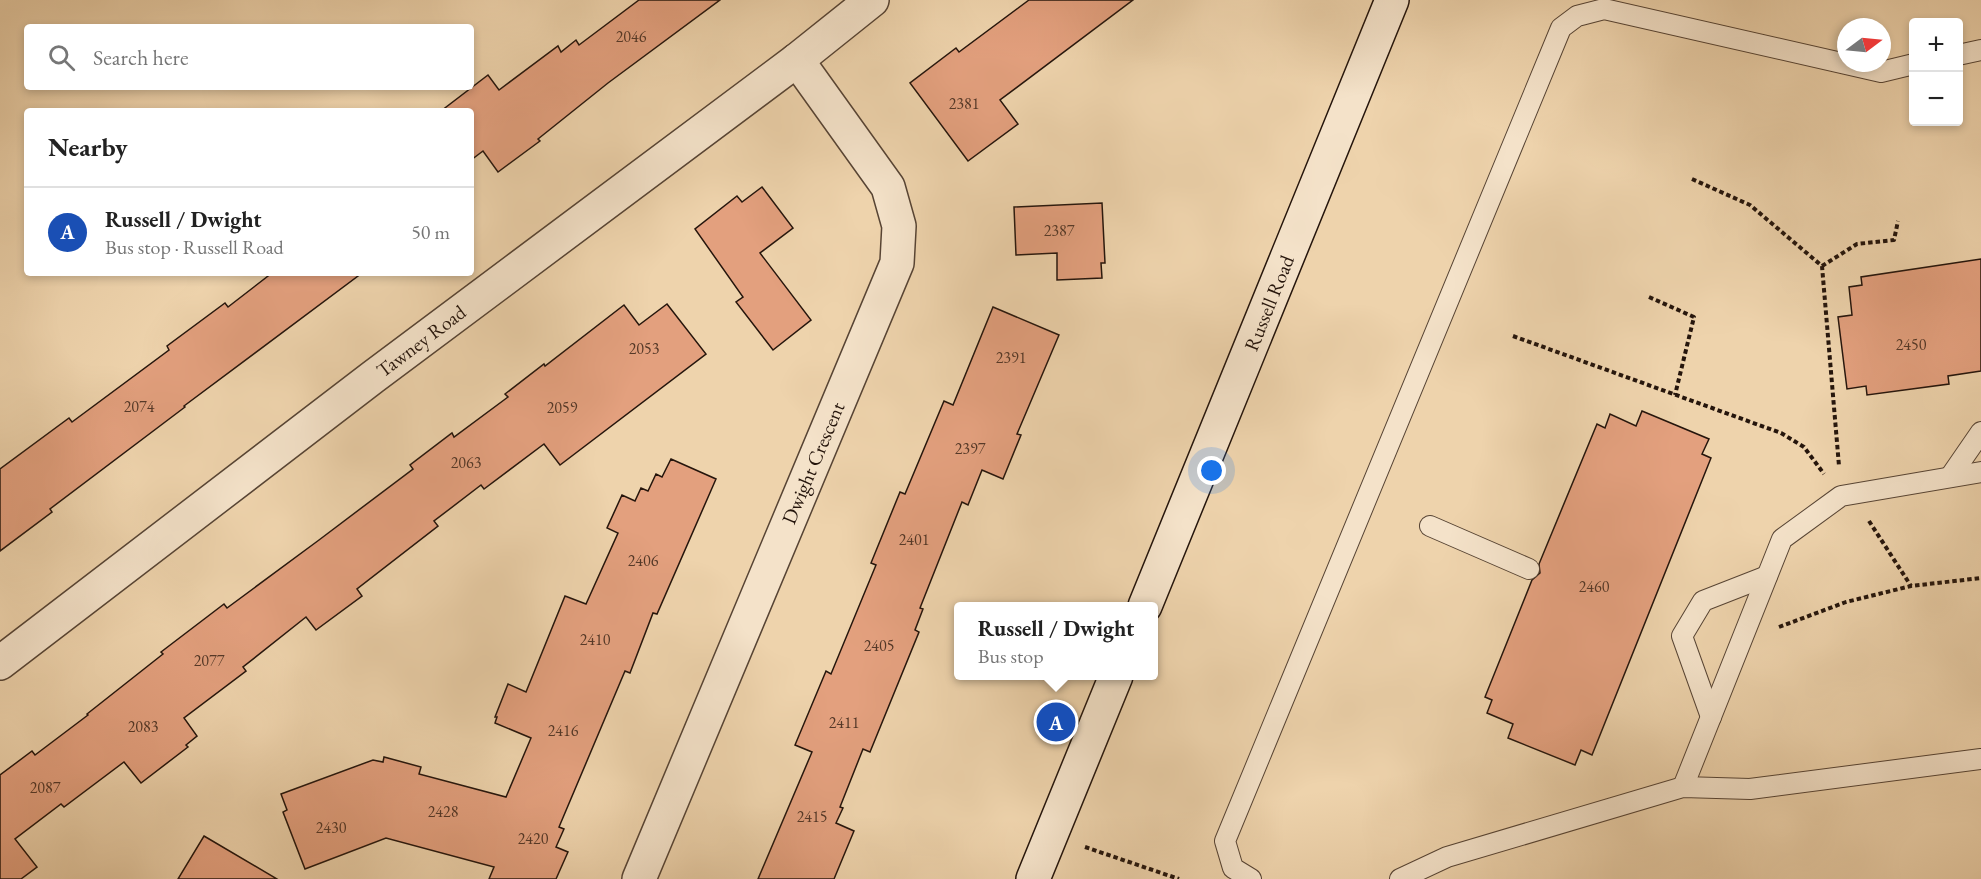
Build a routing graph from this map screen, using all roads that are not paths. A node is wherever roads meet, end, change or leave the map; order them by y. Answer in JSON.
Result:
{"nodes":[{"id":1,"x":872,"y":0,"type":"edge"},
{"id":2,"x":1392,"y":0,"type":"edge"},
{"id":3,"x":1981,"y":50,"type":"edge"},
{"id":4,"x":1963,"y":54,"type":"edge"},
{"id":5,"x":797,"y":60,"type":"junction"},
{"id":6,"x":1909,"y":65,"type":"edge"},
{"id":7,"x":1981,"y":432,"type":"edge"},
{"id":8,"x":1981,"y":472,"type":"edge"},
{"id":9,"x":1950,"y":477,"type":"junction"},
{"id":10,"x":1430,"y":526,"type":"dead end"},
{"id":11,"x":1529,"y":569,"type":"dead end"},
{"id":12,"x":1767,"y":576,"type":"junction"},
{"id":13,"x":1147,"y":602,"type":"edge"},
{"id":14,"x":0,"y":663,"type":"edge"},
{"id":15,"x":1114,"y":680,"type":"edge"},
{"id":16,"x":1711,"y":717,"type":"junction"},
{"id":17,"x":1981,"y":759,"type":"edge"},
{"id":18,"x":1683,"y":788,"type":"junction"},
{"id":19,"x":639,"y":879,"type":"edge"},
{"id":20,"x":1033,"y":879,"type":"edge"},
{"id":21,"x":1251,"y":879,"type":"edge"},
{"id":22,"x":1400,"y":879,"type":"edge"}],
"edges":[{"from":1,"to":5,"type":"street","name":"Tawney Road"},
{"from":2,"to":13,"type":"street","name":"Russell Road"},
{"from":3,"to":4,"type":"lane"},
{"from":5,"to":14,"type":"street","name":"Tawney Road"},
{"from":5,"to":19,"type":"street","name":"Dwight Crescent"},
{"from":6,"to":21,"type":"lane"},
{"from":7,"to":9,"type":"lane"},
{"from":8,"to":9,"type":"lane"},
{"from":9,"to":12,"type":"lane"},
{"from":10,"to":11,"type":"lane"},
{"from":12,"to":16,"type":"lane"},
{"from":12,"to":16,"type":"lane"},
{"from":15,"to":20,"type":"street"},
{"from":16,"to":18,"type":"lane"},
{"from":17,"to":18,"type":"lane"},
{"from":18,"to":22,"type":"lane"}]}
